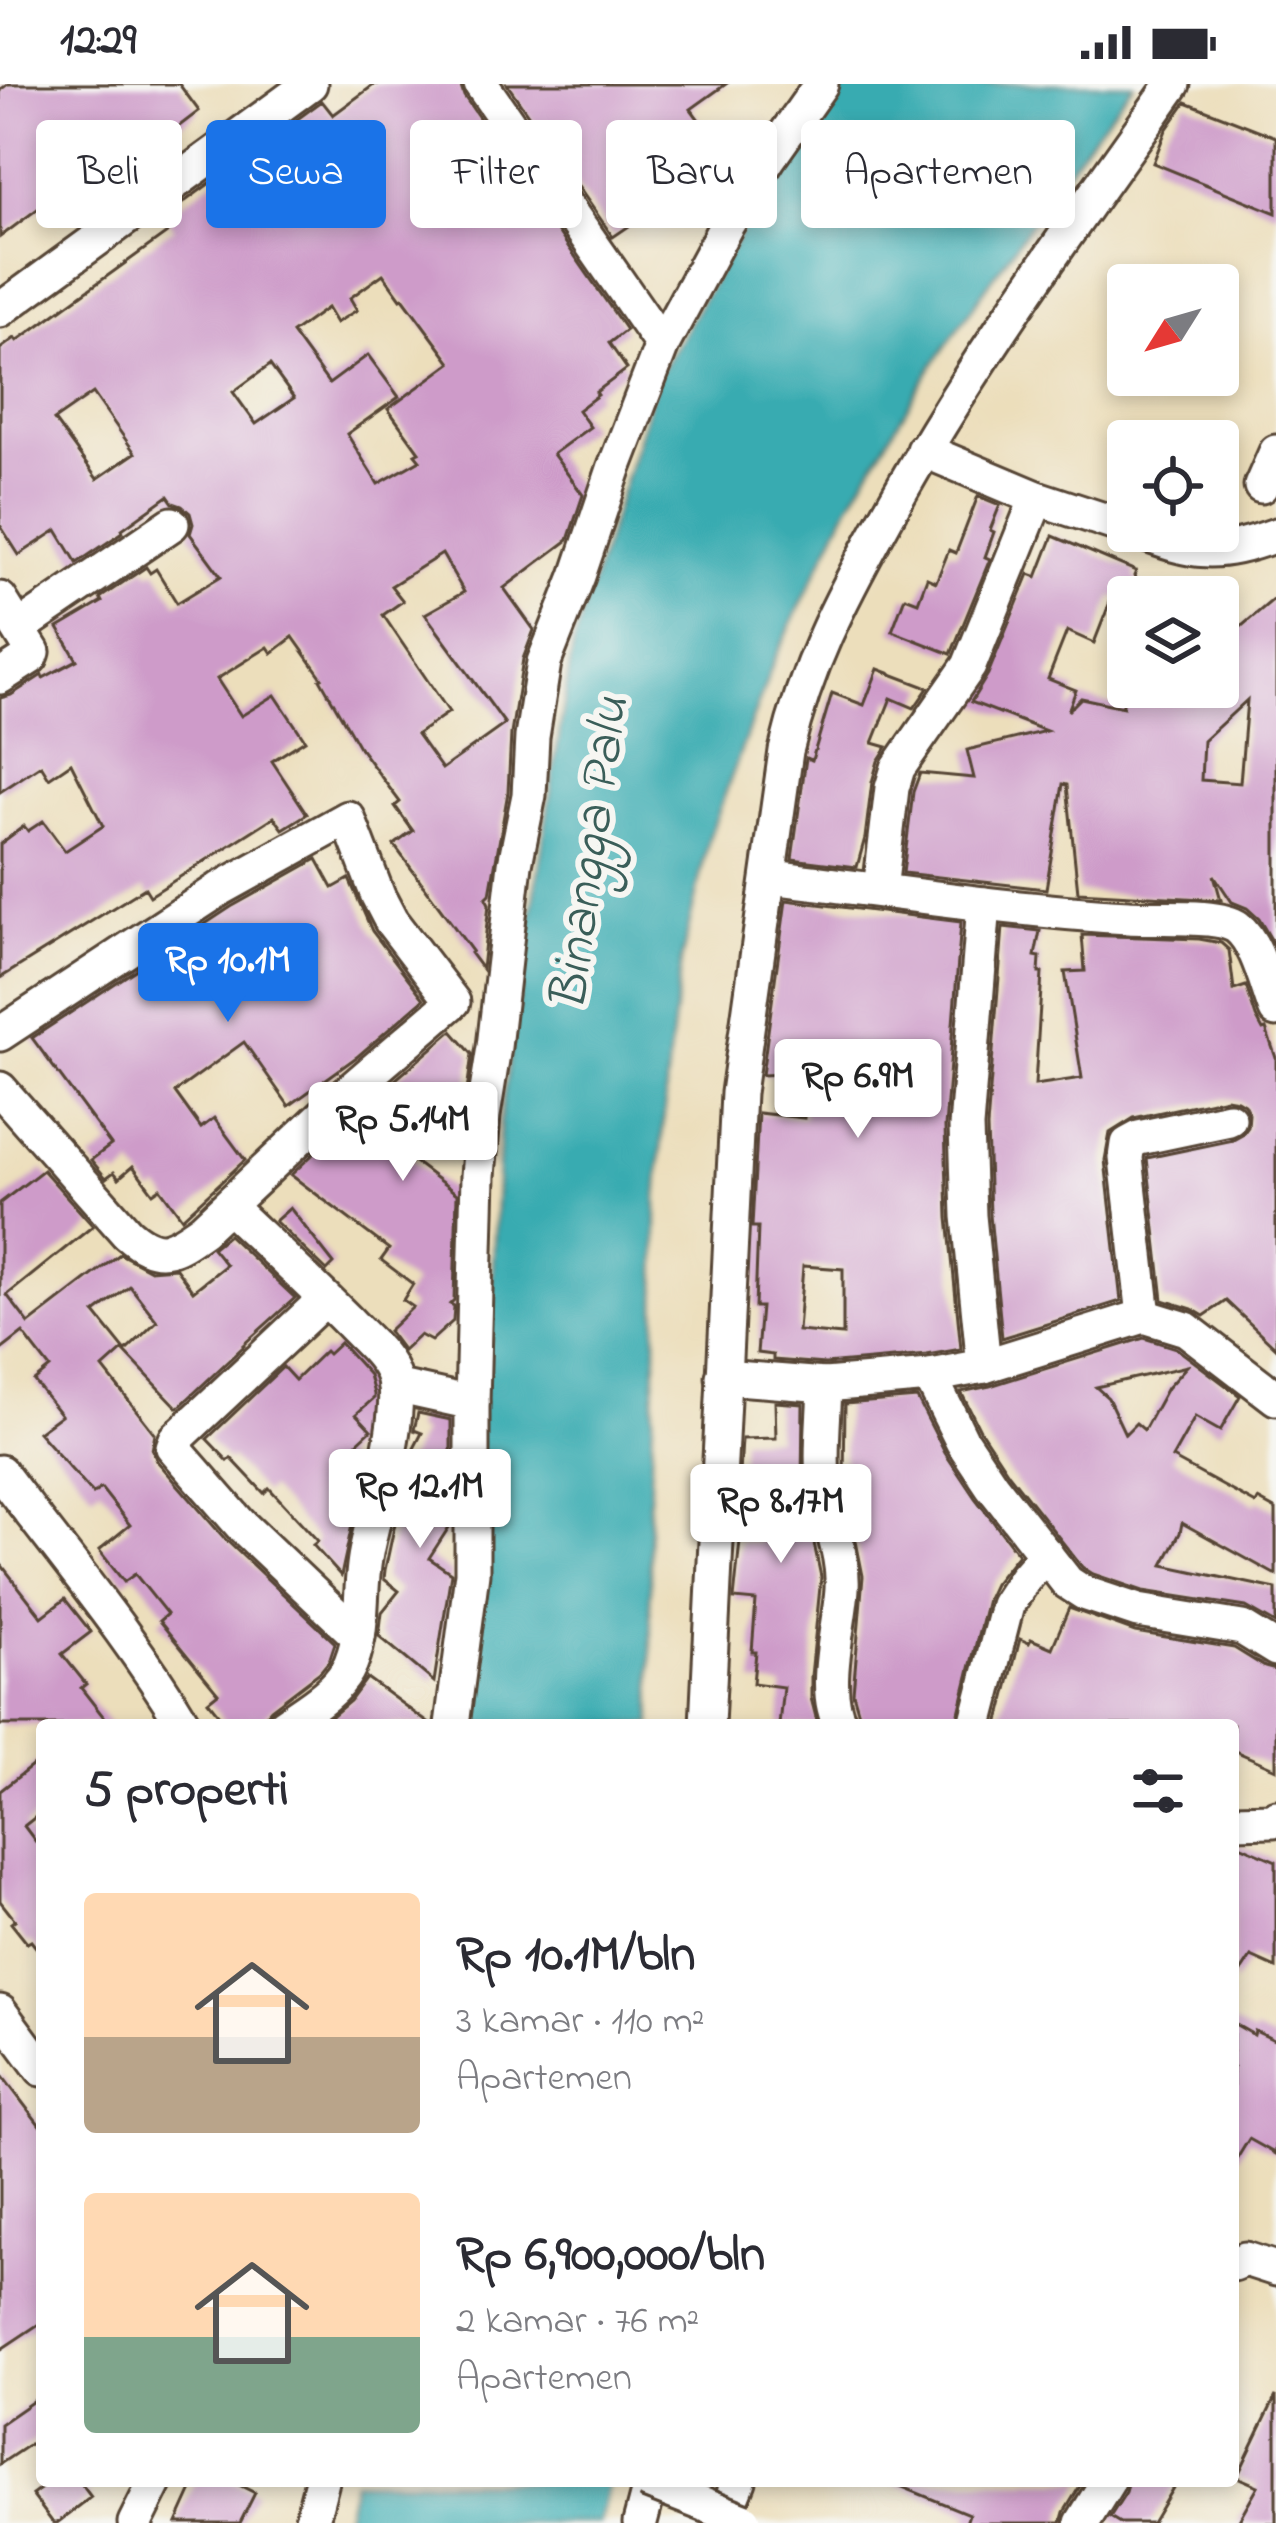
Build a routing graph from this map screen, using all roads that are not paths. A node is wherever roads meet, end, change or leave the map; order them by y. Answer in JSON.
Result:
{"nodes":[{"id":1,"x":310,"y":84,"type":"edge"},
{"id":2,"x":481,"y":84,"type":"edge"},
{"id":3,"x":821,"y":84,"type":"edge"},
{"id":4,"x":1173,"y":84,"type":"edge"},
{"id":5,"x":0,"y":310,"type":"edge"},
{"id":6,"x":662,"y":345,"type":"junction"},
{"id":7,"x":923,"y":450,"type":"junction"},
{"id":8,"x":1276,"y":452,"type":"edge"},
{"id":9,"x":1261,"y":486,"type":"dead end"},
{"id":10,"x":1037,"y":498,"type":"junction"},
{"id":11,"x":1107,"y":521,"type":"edge"},
{"id":12,"x":172,"y":524,"type":"dead end"},
{"id":13,"x":1276,"y":535,"type":"edge"},
{"id":14,"x":1239,"y":547,"type":"edge"},
{"id":15,"x":0,"y":599,"type":"edge"},
{"id":16,"x":19,"y":628,"type":"junction"},
{"id":17,"x":0,"y":677,"type":"edge"},
{"id":18,"x":770,"y":877,"type":"junction"},
{"id":19,"x":880,"y":890,"type":"junction"},
{"id":20,"x":984,"y":904,"type":"junction"},
{"id":21,"x":453,"y":1002,"type":"junction"},
{"id":22,"x":1276,"y":1010,"type":"edge"},
{"id":23,"x":0,"y":1034,"type":"edge"},
{"id":24,"x":494,"y":1047,"type":"junction"},
{"id":25,"x":0,"y":1089,"type":"edge"},
{"id":26,"x":1229,"y":1119,"type":"dead end"},
{"id":27,"x":229,"y":1207,"type":"junction"},
{"id":28,"x":325,"y":1299,"type":"junction"},
{"id":29,"x":1144,"y":1316,"type":"junction"},
{"id":30,"x":984,"y":1366,"type":"junction"},
{"id":31,"x":930,"y":1376,"type":"junction"},
{"id":32,"x":723,"y":1377,"type":"junction"},
{"id":33,"x":395,"y":1385,"type":"junction"},
{"id":34,"x":825,"y":1385,"type":"junction"},
{"id":35,"x":1276,"y":1398,"type":"edge"},
{"id":36,"x":472,"y":1403,"type":"junction"},
{"id":37,"x":0,"y":1472,"type":"edge"},
{"id":38,"x":1046,"y":1554,"type":"junction"},
{"id":39,"x":358,"y":1636,"type":"junction"},
{"id":40,"x":1276,"y":1649,"type":"edge"},
{"id":41,"x":180,"y":1719,"type":"edge"},
{"id":42,"x":292,"y":1719,"type":"edge"},
{"id":43,"x":453,"y":1719,"type":"edge"},
{"id":44,"x":707,"y":1719,"type":"edge"},
{"id":45,"x":838,"y":1719,"type":"edge"},
{"id":46,"x":978,"y":1719,"type":"edge"},
{"id":47,"x":1275,"y":1819,"type":"edge"},
{"id":48,"x":1239,"y":1821,"type":"edge"},
{"id":49,"x":0,"y":2012,"type":"edge"},
{"id":50,"x":36,"y":2061,"type":"edge"},
{"id":51,"x":1239,"y":2261,"type":"edge"},
{"id":52,"x":1276,"y":2269,"type":"edge"},
{"id":53,"x":153,"y":2487,"type":"edge"},
{"id":54,"x":320,"y":2487,"type":"edge"},
{"id":55,"x":647,"y":2487,"type":"edge"},
{"id":56,"x":663,"y":2487,"type":"edge"},
{"id":57,"x":740,"y":2487,"type":"edge"},
{"id":58,"x":1104,"y":2487,"type":"edge"},
{"id":59,"x":740,"y":2519,"type":"edge"},
{"id":60,"x":135,"y":2523,"type":"edge"},
{"id":61,"x":311,"y":2523,"type":"edge"},
{"id":62,"x":640,"y":2523,"type":"edge"},
{"id":63,"x":1082,"y":2523,"type":"edge"}],
"edges":[{"from":1,"to":5,"type":"street"},
{"from":2,"to":6,"type":"street"},
{"from":3,"to":6,"type":"street"},
{"from":4,"to":7,"type":"street"},
{"from":6,"to":24,"type":"street"},
{"from":7,"to":10,"type":"street"},
{"from":7,"to":18,"type":"street"},
{"from":8,"to":9,"type":"street"},
{"from":10,"to":11,"type":"street"},
{"from":10,"to":19,"type":"street"},
{"from":12,"to":16,"type":"street"},
{"from":13,"to":14,"type":"street"},
{"from":15,"to":16,"type":"street"},
{"from":16,"to":17,"type":"street"},
{"from":18,"to":19,"type":"street"},
{"from":18,"to":32,"type":"street"},
{"from":19,"to":20,"type":"street"},
{"from":20,"to":22,"type":"street"},
{"from":20,"to":30,"type":"street"},
{"from":21,"to":23,"type":"street"},
{"from":21,"to":24,"type":"street"},
{"from":21,"to":27,"type":"street"},
{"from":24,"to":36,"type":"street"},
{"from":25,"to":27,"type":"street"},
{"from":26,"to":29,"type":"street"},
{"from":27,"to":28,"type":"street"},
{"from":28,"to":33,"type":"street"},
{"from":28,"to":39,"type":"street"},
{"from":29,"to":30,"type":"street"},
{"from":29,"to":35,"type":"street"},
{"from":30,"to":31,"type":"street"},
{"from":31,"to":34,"type":"street"},
{"from":31,"to":38,"type":"street"},
{"from":32,"to":34,"type":"street"},
{"from":32,"to":44,"type":"street"},
{"from":33,"to":36,"type":"street"},
{"from":33,"to":39,"type":"street"},
{"from":34,"to":45,"type":"street"},
{"from":36,"to":43,"type":"street"},
{"from":37,"to":41,"type":"street"},
{"from":38,"to":40,"type":"street"},
{"from":38,"to":46,"type":"street"},
{"from":39,"to":42,"type":"street"},
{"from":47,"to":48,"type":"street"},
{"from":49,"to":50,"type":"street"},
{"from":51,"to":52,"type":"street"},
{"from":53,"to":60,"type":"street"},
{"from":54,"to":61,"type":"street"},
{"from":55,"to":62,"type":"street"},
{"from":56,"to":59,"type":"street","bridge":true},
{"from":57,"to":59,"type":"street"},
{"from":58,"to":63,"type":"street"}]}
